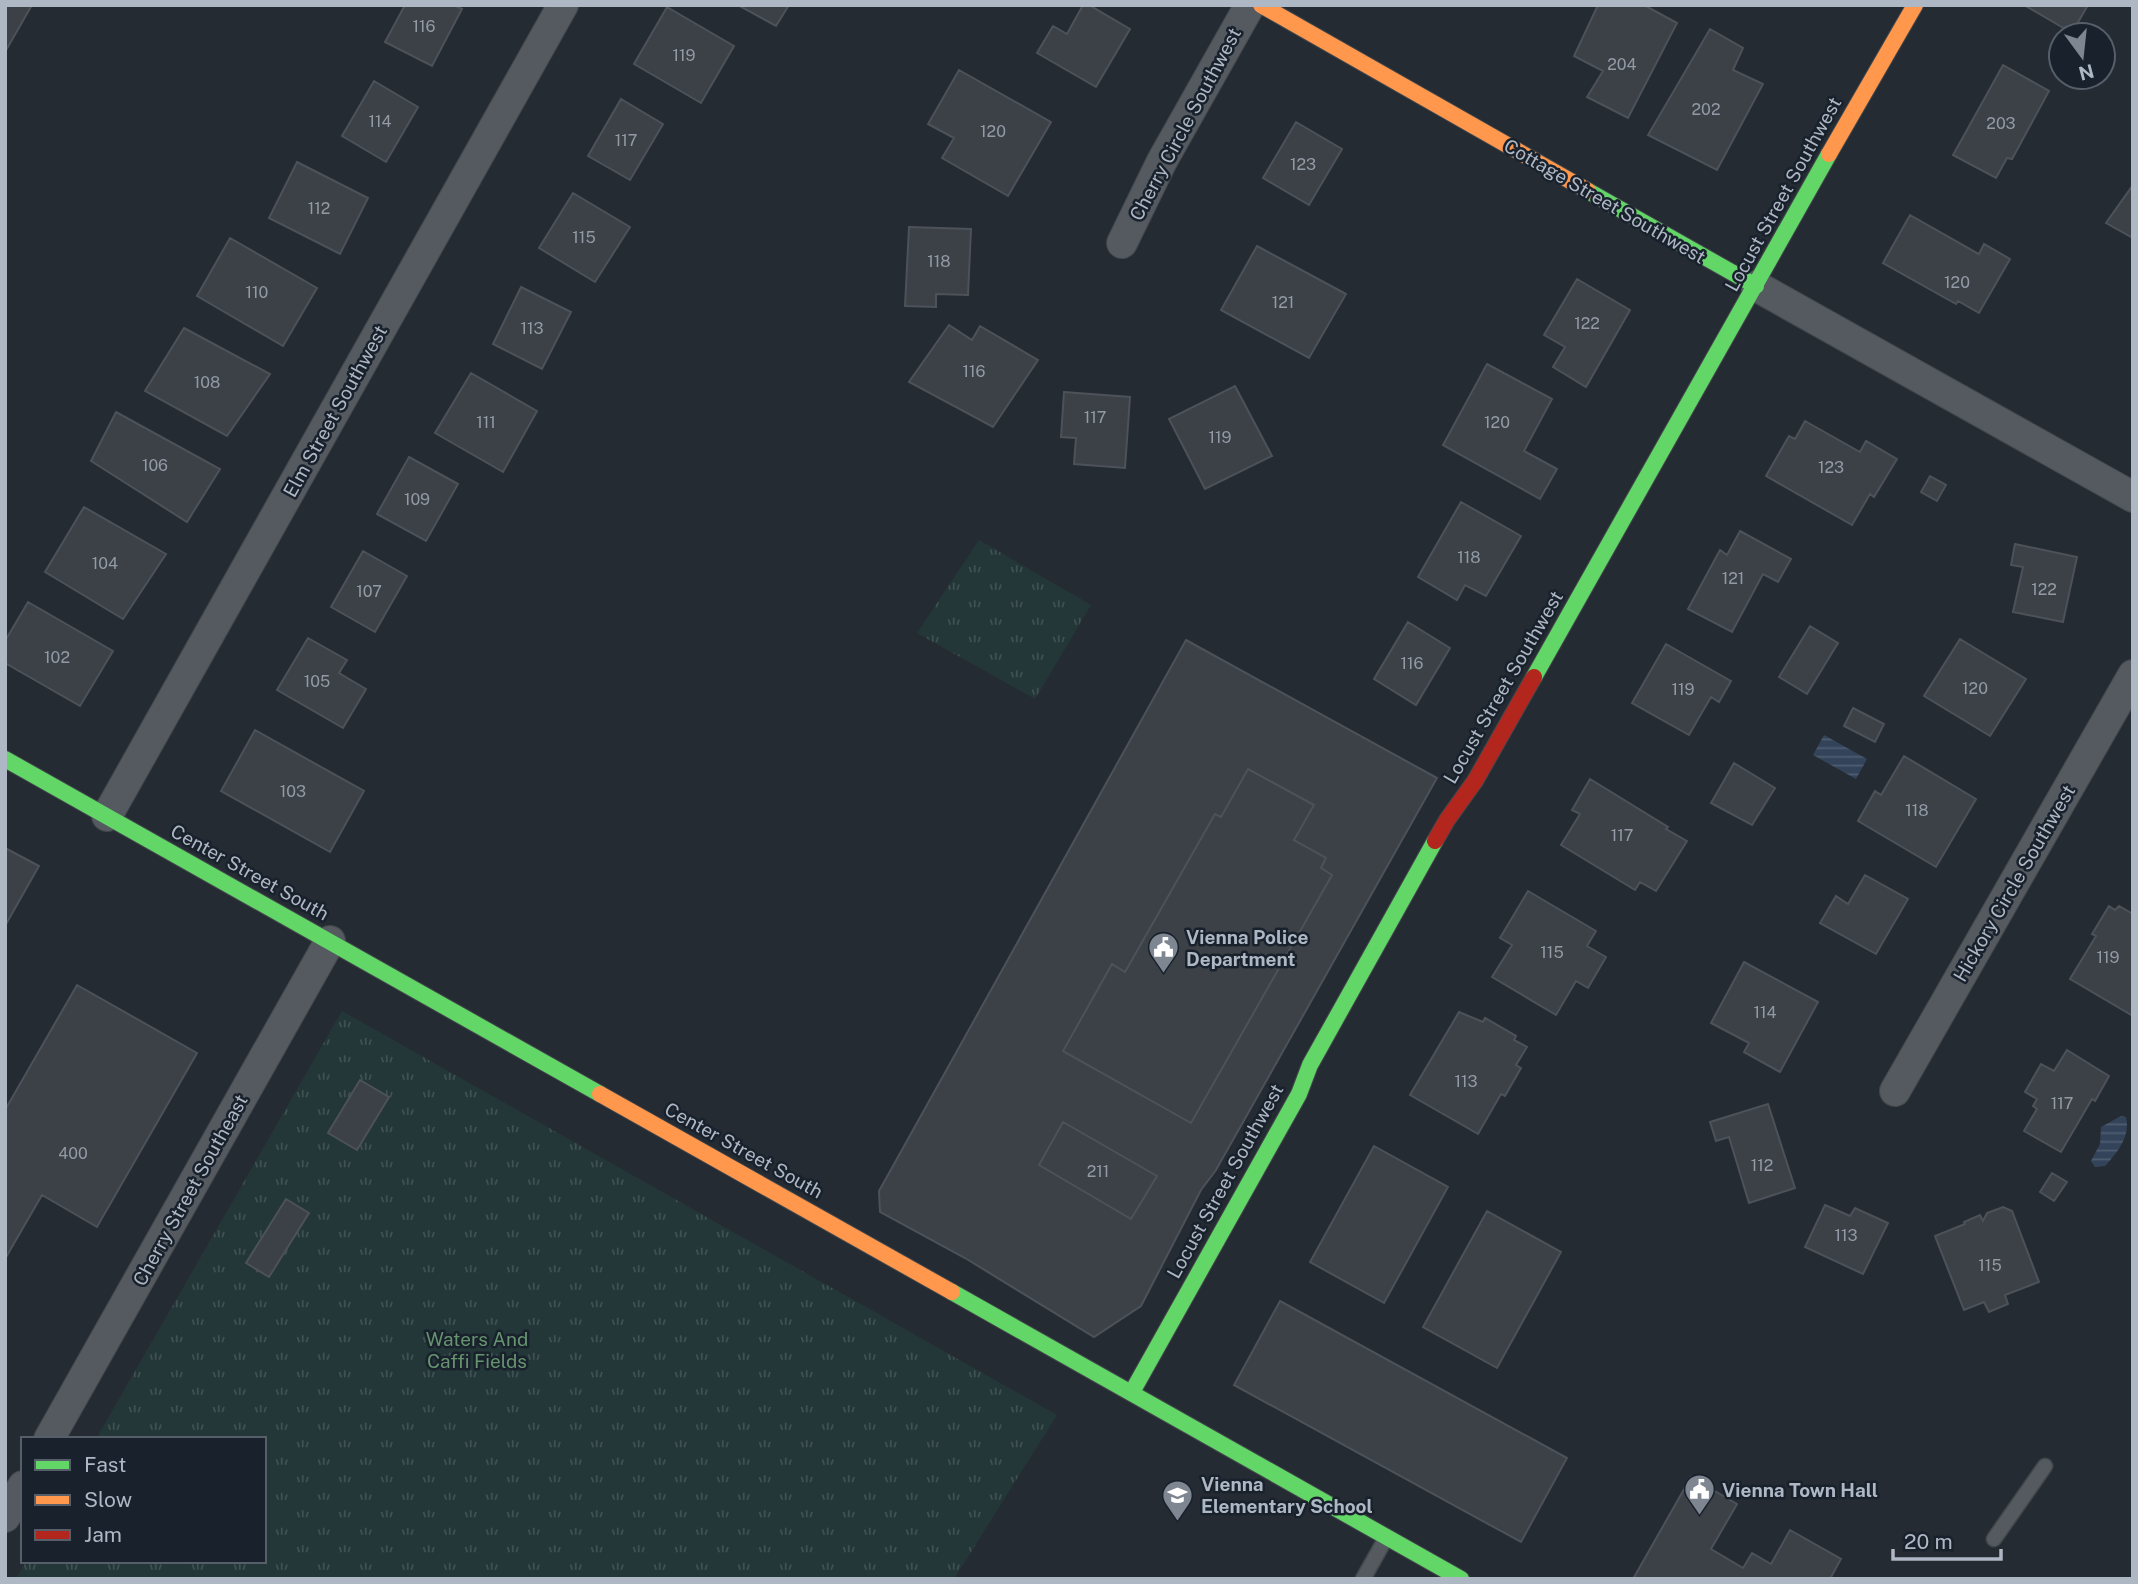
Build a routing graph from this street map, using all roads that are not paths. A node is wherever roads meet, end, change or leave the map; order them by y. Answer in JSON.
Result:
{"nodes":[{"id":1,"x":563,"y":5,"type":"edge"},
{"id":2,"x":1250,"y":5,"type":"edge"},
{"id":3,"x":1261,"y":5,"type":"edge"},
{"id":4,"x":1915,"y":5,"type":"edge"},
{"id":5,"x":1122,"y":243,"type":"dead end"},
{"id":6,"x":1756,"y":286,"type":"junction"},
{"id":7,"x":2133,"y":498,"type":"edge"},
{"id":8,"x":2133,"y":675,"type":"edge"},
{"id":9,"x":5,"y":760,"type":"edge"},
{"id":10,"x":107,"y":816,"type":"junction"},
{"id":11,"x":330,"y":941,"type":"junction"},
{"id":12,"x":1895,"y":1091,"type":"dead end"},
{"id":13,"x":1132,"y":1392,"type":"junction"},
{"id":14,"x":50,"y":1437,"type":"edge"},
{"id":15,"x":2045,"y":1466,"type":"dead end"},
{"id":16,"x":21,"y":1489,"type":"edge"},
{"id":17,"x":5,"y":1517,"type":"edge"},
{"id":18,"x":1387,"y":1536,"type":"junction"},
{"id":19,"x":1994,"y":1539,"type":"dead end"},
{"id":20,"x":1363,"y":1579,"type":"edge"},
{"id":21,"x":1461,"y":1579,"type":"edge"}],
"edges":[{"from":1,"to":10,"type":"street","name":"Elm Street Southwest"},
{"from":2,"to":5,"type":"street","name":"Cherry Circle Southwest"},
{"from":3,"to":6,"type":"street","name":"Cottage Street Southwest"},
{"from":4,"to":6,"type":"street","name":"Locust Street Southwest"},
{"from":6,"to":7,"type":"street","name":"Cottage Street Southwest"},
{"from":6,"to":13,"type":"street","name":"Locust Street Southwest"},
{"from":8,"to":12,"type":"street","name":"Hickory Circle Southwest"},
{"from":9,"to":10,"type":"street","name":"Center Street South"},
{"from":10,"to":11,"type":"street","name":"Center Street South"},
{"from":11,"to":13,"type":"street","name":"Center Street South"},
{"from":11,"to":14,"type":"street","name":"Cherry Street Southeast"},
{"from":13,"to":18,"type":"street","name":"Center Street South"},
{"from":15,"to":19,"type":"lane"},
{"from":16,"to":17,"type":"street"},
{"from":18,"to":20,"type":"lane"},
{"from":18,"to":21,"type":"street","name":"Center Street South"}]}
